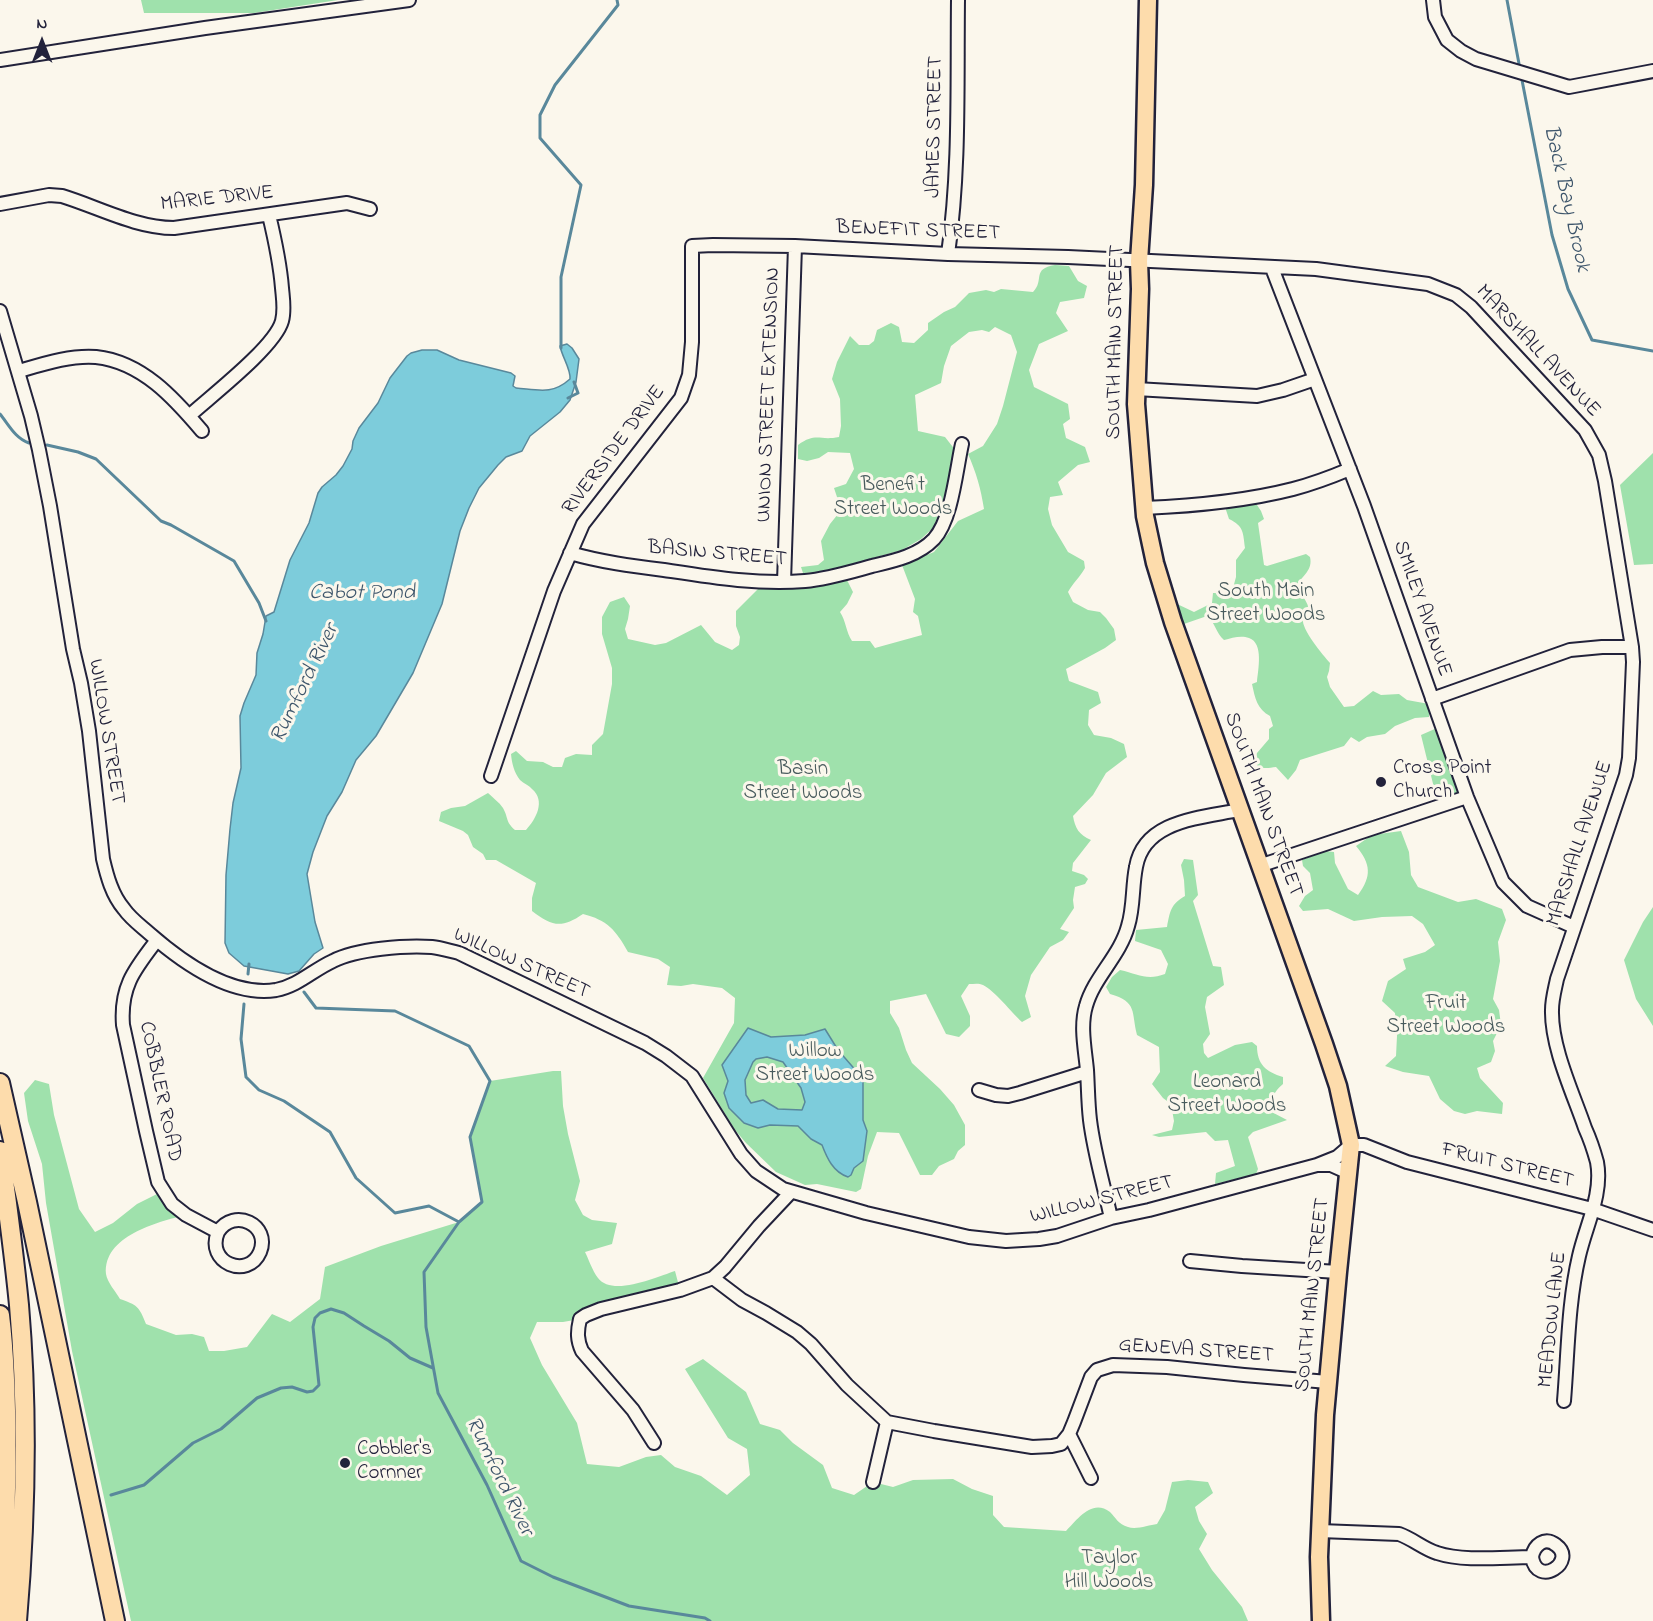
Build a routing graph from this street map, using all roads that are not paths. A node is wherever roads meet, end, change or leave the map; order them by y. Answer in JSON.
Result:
{"nodes":[{"id":1,"x":409,"y":0,"type":"edge"},
{"id":2,"x":958,"y":0,"type":"edge"},
{"id":3,"x":1148,"y":0,"type":"edge"},
{"id":4,"x":1433,"y":0,"type":"edge"},
{"id":5,"x":0,"y":60,"type":"edge"},
{"id":6,"x":1653,"y":70,"type":"edge"},
{"id":7,"x":0,"y":204,"type":"edge"},
{"id":8,"x":370,"y":209,"type":"dead end"},
{"id":9,"x":270,"y":215,"type":"junction"},
{"id":10,"x":695,"y":246,"type":"joint"},
{"id":11,"x":795,"y":246,"type":"junction"},
{"id":12,"x":948,"y":254,"type":"junction"},
{"id":13,"x":1139,"y":261,"type":"junction"},
{"id":14,"x":1272,"y":268,"type":"junction"},
{"id":15,"x":0,"y":311,"type":"edge"},
{"id":16,"x":19,"y":371,"type":"junction"},
{"id":17,"x":1315,"y":379,"type":"junction"},
{"id":18,"x":1136,"y":389,"type":"junction"},
{"id":19,"x":189,"y":416,"type":"junction"},
{"id":20,"x":202,"y":431,"type":"dead end"},
{"id":21,"x":962,"y":444,"type":"dead end"},
{"id":22,"x":1350,"y":469,"type":"junction"},
{"id":23,"x":1144,"y":508,"type":"junction"},
{"id":24,"x":570,"y":553,"type":"junction"},
{"id":25,"x":783,"y":582,"type":"junction"},
{"id":26,"x":1632,"y":647,"type":"junction"},
{"id":27,"x":1432,"y":699,"type":"junction"},
{"id":28,"x":491,"y":776,"type":"dead end"},
{"id":29,"x":1467,"y":798,"type":"junction"},
{"id":30,"x":1239,"y":810,"type":"junction"},
{"id":31,"x":1259,"y":866,"type":"junction"},
{"id":32,"x":1574,"y":927,"type":"junction"},
{"id":33,"x":157,"y":940,"type":"junction"},
{"id":34,"x":1087,"y":1071,"type":"junction"},
{"id":35,"x":0,"y":1083,"type":"edge"},
{"id":36,"x":979,"y":1090,"type":"dead end"},
{"id":37,"x":1352,"y":1145,"type":"junction"},
{"id":38,"x":0,"y":1151,"type":"edge"},
{"id":39,"x":1317,"y":1165,"type":"junction"},
{"id":40,"x":1349,"y":1173,"type":"junction"},
{"id":41,"x":791,"y":1192,"type":"junction"},
{"id":42,"x":1592,"y":1209,"type":"junction"},
{"id":43,"x":1111,"y":1218,"type":"junction"},
{"id":44,"x":1653,"y":1230,"type":"edge"},
{"id":45,"x":218,"y":1232,"type":"dead end"},
{"id":46,"x":1190,"y":1261,"type":"dead end"},
{"id":47,"x":1338,"y":1272,"type":"junction"},
{"id":48,"x":712,"y":1278,"type":"junction"},
{"id":49,"x":0,"y":1315,"type":"edge"},
{"id":50,"x":1328,"y":1382,"type":"junction"},
{"id":51,"x":1564,"y":1401,"type":"dead end"},
{"id":52,"x":887,"y":1422,"type":"junction"},
{"id":53,"x":1069,"y":1434,"type":"junction"},
{"id":54,"x":654,"y":1443,"type":"dead end"},
{"id":55,"x":1091,"y":1478,"type":"dead end"},
{"id":56,"x":873,"y":1482,"type":"dead end"},
{"id":57,"x":1320,"y":1530,"type":"junction"},
{"id":58,"x":1532,"y":1557,"type":"dead end"},
{"id":59,"x":0,"y":1621,"type":"edge"},
{"id":60,"x":17,"y":1621,"type":"edge"},
{"id":61,"x":116,"y":1621,"type":"edge"},
{"id":62,"x":1321,"y":1621,"type":"edge"}],
"edges":[{"from":1,"to":5,"type":"street"},
{"from":2,"to":12,"type":"street","name":"JAMES STREET"},
{"from":3,"to":13,"type":"main road","name":"SOUTH MAIN STREET"},
{"from":4,"to":6,"type":"street"},
{"from":7,"to":9,"type":"street","name":"MARIE DRIVE"},
{"from":8,"to":9,"type":"street","name":"MARIE DRIVE"},
{"from":9,"to":19,"type":"street"},
{"from":10,"to":11,"type":"street","name":"BENEFIT STREET"},
{"from":10,"to":24,"type":"street","name":"RIVERSIDE DRIVE"},
{"from":11,"to":12,"type":"street","name":"BENEFIT STREET"},
{"from":11,"to":25,"type":"street","name":"UNION STREET EXTENSION"},
{"from":12,"to":13,"type":"street","name":"BENEFIT STREET"},
{"from":13,"to":14,"type":"street","name":"BENEFIT STREET"},
{"from":13,"to":18,"type":"main road","name":"SOUTH MAIN STREET"},
{"from":14,"to":17,"type":"street","name":"SMILEY AVENUE"},
{"from":14,"to":26,"type":"street","name":"MARSHALL AVENUE"},
{"from":15,"to":16,"type":"street","name":"WILLOW STREET"},
{"from":16,"to":19,"type":"street"},
{"from":16,"to":33,"type":"street","name":"WILLOW STREET"},
{"from":17,"to":18,"type":"street"},
{"from":17,"to":22,"type":"street","name":"SMILEY AVENUE"},
{"from":18,"to":23,"type":"main road","name":"SOUTH MAIN STREET"},
{"from":19,"to":20,"type":"street"},
{"from":21,"to":25,"type":"street","name":"BASIN STREET"},
{"from":22,"to":23,"type":"street"},
{"from":22,"to":27,"type":"street","name":"SMILEY AVENUE"},
{"from":23,"to":30,"type":"main road","name":"SOUTH MAIN STREET"},
{"from":24,"to":25,"type":"street","name":"BASIN STREET"},
{"from":24,"to":28,"type":"street","name":"RIVERSIDE DRIVE"},
{"from":26,"to":27,"type":"street"},
{"from":26,"to":32,"type":"street","name":"MARSHALL AVENUE"},
{"from":27,"to":29,"type":"street","name":"SMILEY AVENUE"},
{"from":29,"to":31,"type":"street"},
{"from":29,"to":32,"type":"street","name":"SMILEY AVENUE"},
{"from":30,"to":31,"type":"main road","name":"SOUTH MAIN STREET"},
{"from":30,"to":34,"type":"street"},
{"from":31,"to":37,"type":"main road","name":"SOUTH MAIN STREET"},
{"from":32,"to":42,"type":"street","name":"MARSHALL AVENUE"},
{"from":33,"to":41,"type":"street","name":"WILLOW STREET"},
{"from":33,"to":45,"type":"street","name":"COBBLER ROAD"},
{"from":34,"to":36,"type":"street"},
{"from":34,"to":43,"type":"street"},
{"from":35,"to":61,"type":"highway"},
{"from":37,"to":39,"type":"street","name":"WILLOW STREET"},
{"from":37,"to":40,"type":"main road","name":"SOUTH MAIN STREET"},
{"from":37,"to":42,"type":"street","name":"FRUIT STREET"},
{"from":38,"to":60,"type":"highway"},
{"from":39,"to":40,"type":"street"},
{"from":39,"to":43,"type":"street","name":"WILLOW STREET"},
{"from":40,"to":47,"type":"main road","name":"SOUTH MAIN STREET"},
{"from":41,"to":43,"type":"street","name":"WILLOW STREET"},
{"from":41,"to":48,"type":"street"},
{"from":42,"to":44,"type":"street","name":"FRUIT STREET"},
{"from":42,"to":51,"type":"street","name":"MEADOW LANE"},
{"from":46,"to":47,"type":"street"},
{"from":47,"to":50,"type":"main road","name":"SOUTH MAIN STREET"},
{"from":48,"to":52,"type":"street"},
{"from":48,"to":54,"type":"street"},
{"from":49,"to":59,"type":"highway"},
{"from":50,"to":53,"type":"street","name":"GENEVA STREET"},
{"from":50,"to":57,"type":"main road","name":"SOUTH MAIN STREET"},
{"from":52,"to":53,"type":"street"},
{"from":52,"to":56,"type":"street"},
{"from":53,"to":55,"type":"street"},
{"from":57,"to":58,"type":"street"},
{"from":57,"to":62,"type":"main road","name":"SOUTH MAIN STREET"}]}
